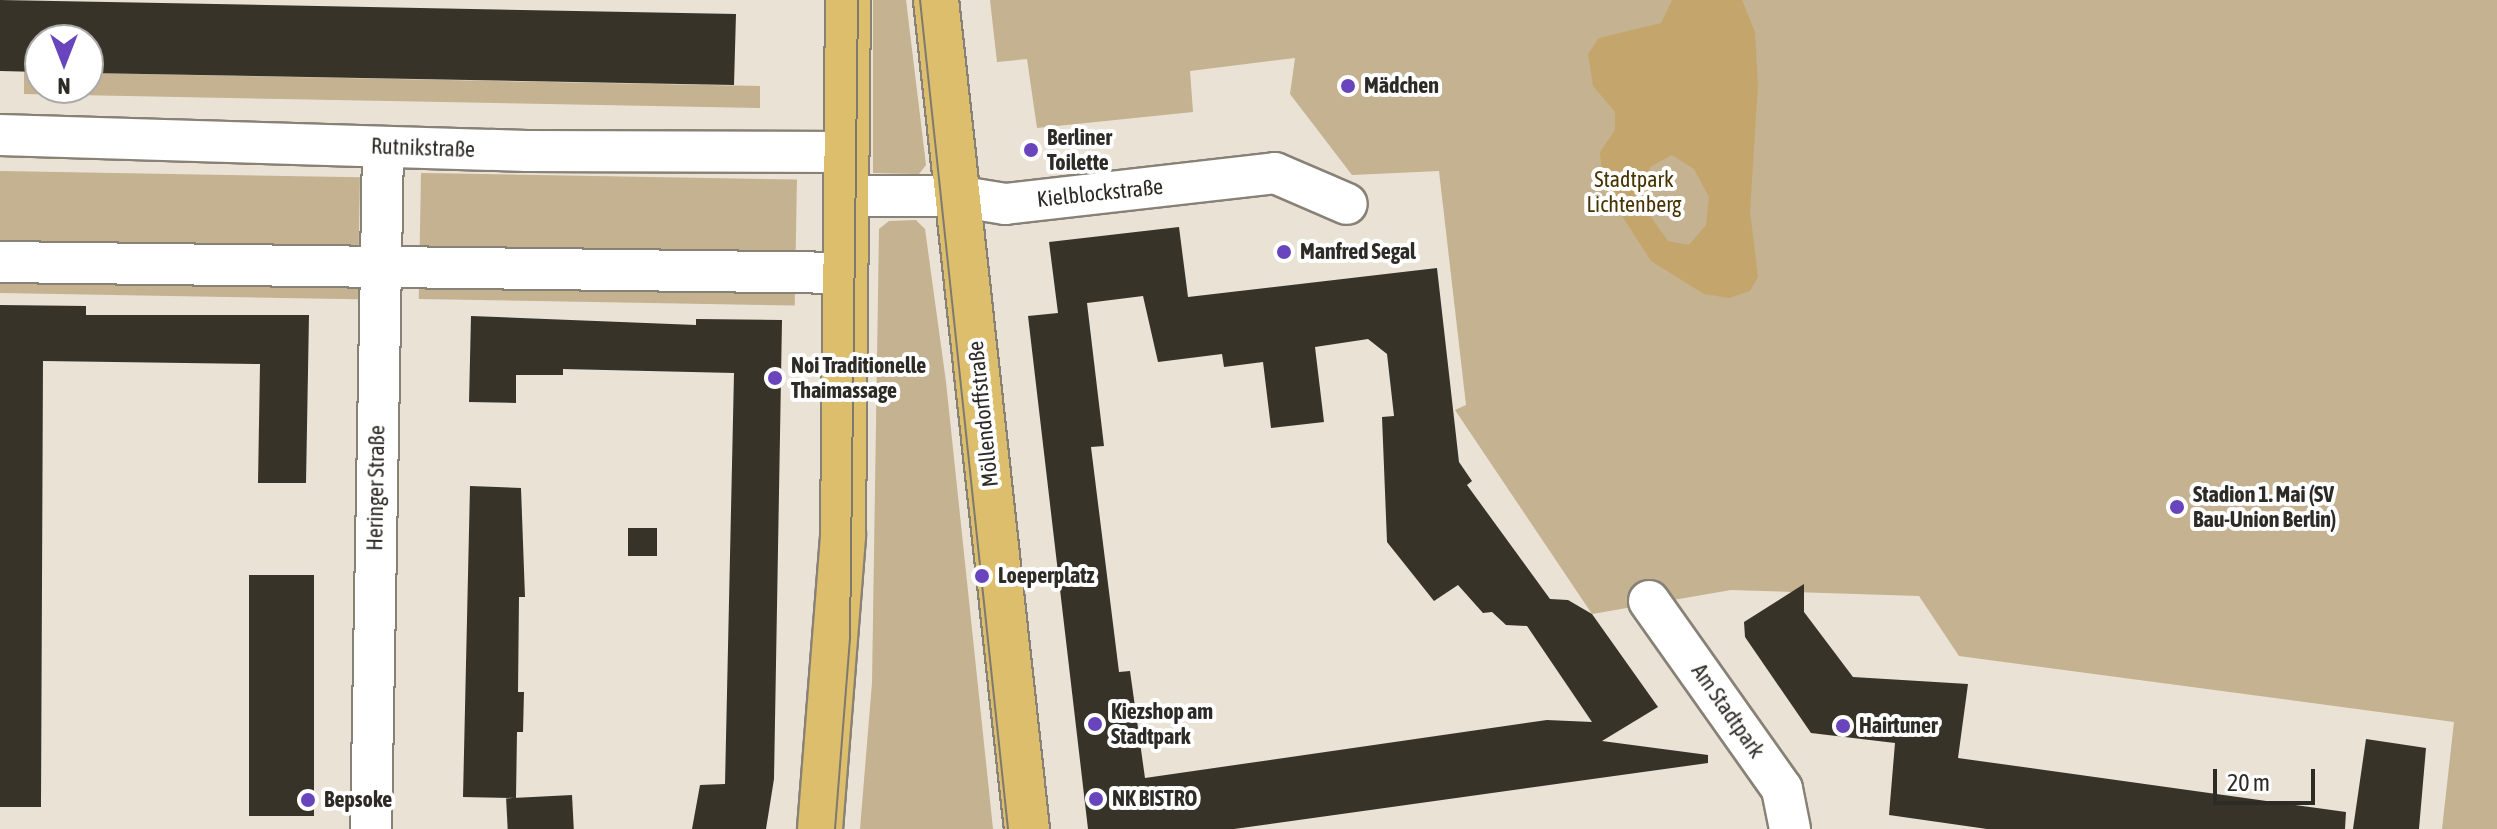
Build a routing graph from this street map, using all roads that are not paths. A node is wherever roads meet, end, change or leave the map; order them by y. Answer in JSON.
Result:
{"nodes":[{"id":1,"x":848,"y":0,"type":"edge"},
{"id":2,"x":936,"y":0,"type":"edge"},
{"id":3,"x":0,"y":135,"type":"edge"},
{"id":4,"x":383,"y":147,"type":"junction"},
{"id":5,"x":847,"y":152,"type":"junction"},
{"id":6,"x":847,"y":196,"type":"junction"},
{"id":7,"x":956,"y":196,"type":"junction"},
{"id":8,"x":1347,"y":204,"type":"dead end"},
{"id":9,"x":0,"y":262,"type":"edge"},
{"id":10,"x":381,"y":269,"type":"junction"},
{"id":11,"x":847,"y":273,"type":"junction"},
{"id":12,"x":1649,"y":601,"type":"dead end"},
{"id":13,"x":371,"y":829,"type":"edge"},
{"id":14,"x":820,"y":829,"type":"edge"},
{"id":15,"x":1027,"y":829,"type":"edge"},
{"id":16,"x":1790,"y":829,"type":"edge"}],
"edges":[{"from":1,"to":5,"type":"main road"},
{"from":2,"to":7,"type":"main road","name":"Möllendorffstraße"},
{"from":3,"to":4,"type":"street","name":"Rutnikstraße"},
{"from":4,"to":5,"type":"street","name":"Rutnikstraße"},
{"from":4,"to":10,"type":"street","name":"Heringer Straße"},
{"from":5,"to":6,"type":"main road"},
{"from":6,"to":7,"type":"street","name":"Kielblockstraße"},
{"from":6,"to":11,"type":"main road"},
{"from":7,"to":8,"type":"street","name":"Kielblockstraße"},
{"from":7,"to":15,"type":"main road","name":"Möllendorffstraße"},
{"from":9,"to":10,"type":"street"},
{"from":10,"to":11,"type":"street"},
{"from":10,"to":13,"type":"street","name":"Heringer Straße"},
{"from":11,"to":14,"type":"main road"},
{"from":12,"to":16,"type":"street","name":"Am Stadtpark"}]}
